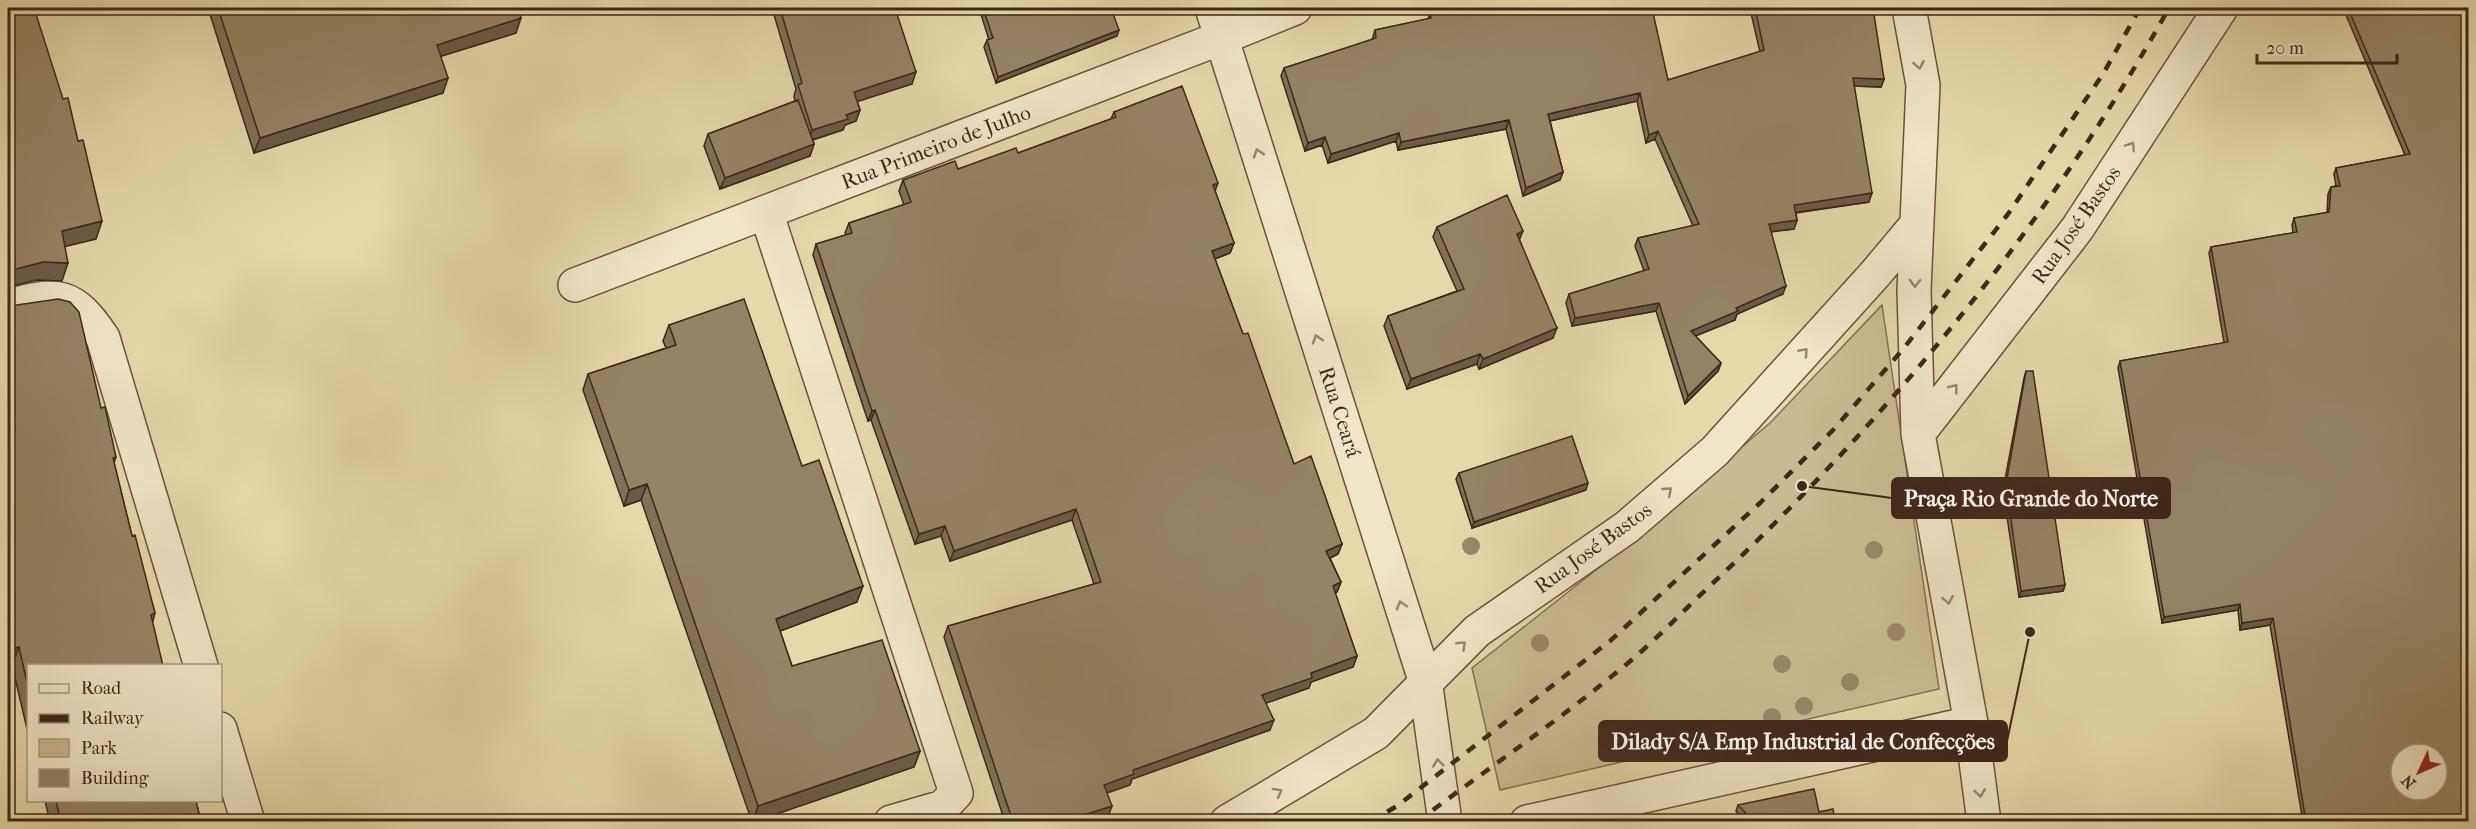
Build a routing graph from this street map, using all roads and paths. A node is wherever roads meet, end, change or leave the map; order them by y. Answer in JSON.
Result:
{"nodes":[{"id":1,"x":1212,"y":8,"type":"edge"},
{"id":2,"x":1295,"y":8,"type":"edge"},
{"id":3,"x":1910,"y":8,"type":"edge"},
{"id":4,"x":2221,"y":8,"type":"edge"},
{"id":5,"x":1221,"y":38,"type":"junction"},
{"id":6,"x":766,"y":212,"type":"junction"},
{"id":7,"x":1917,"y":225,"type":"junction"},
{"id":8,"x":575,"y":285,"type":"dead end"},
{"id":9,"x":8,"y":306,"type":"edge"},
{"id":10,"x":1918,"y":434,"type":"junction"},
{"id":11,"x":200,"y":664,"type":"edge"},
{"id":12,"x":1425,"y":680,"type":"junction"},
{"id":13,"x":1971,"y":723,"type":"junction"},
{"id":14,"x":222,"y":736,"type":"edge"},
{"id":15,"x":248,"y":822,"type":"edge"},
{"id":16,"x":891,"y":822,"type":"edge"},
{"id":17,"x":1227,"y":822,"type":"edge"},
{"id":18,"x":1445,"y":822,"type":"edge"},
{"id":19,"x":1527,"y":822,"type":"edge"},
{"id":20,"x":1984,"y":822,"type":"edge"}],
"edges":[{"from":1,"to":5,"type":"street","name":"Rua Ceará"},
{"from":2,"to":5,"type":"street","name":"Rua Primeiro de Julho"},
{"from":3,"to":7,"type":"street","one_way":true},
{"from":10,"to":4,"type":"street","name":"Rua José Bastos","one_way":true},
{"from":5,"to":6,"type":"street","name":"Rua Primeiro de Julho"},
{"from":12,"to":5,"type":"street","name":"Rua Ceará","one_way":true},
{"from":6,"to":8,"type":"street","name":"Rua Primeiro de Julho"},
{"from":6,"to":16,"type":"street"},
{"from":7,"to":10,"type":"street","one_way":true},
{"from":12,"to":7,"type":"street","name":"Rua José Bastos","one_way":true},
{"from":9,"to":11,"type":"street"},
{"from":10,"to":13,"type":"street","one_way":true},
{"from":17,"to":12,"type":"street","name":"Rua José Bastos","one_way":true},
{"from":18,"to":12,"type":"street","name":"Rua Ceará","one_way":true},
{"from":13,"to":19,"type":"street"},
{"from":13,"to":20,"type":"street","one_way":true},
{"from":14,"to":15,"type":"street"}]}
